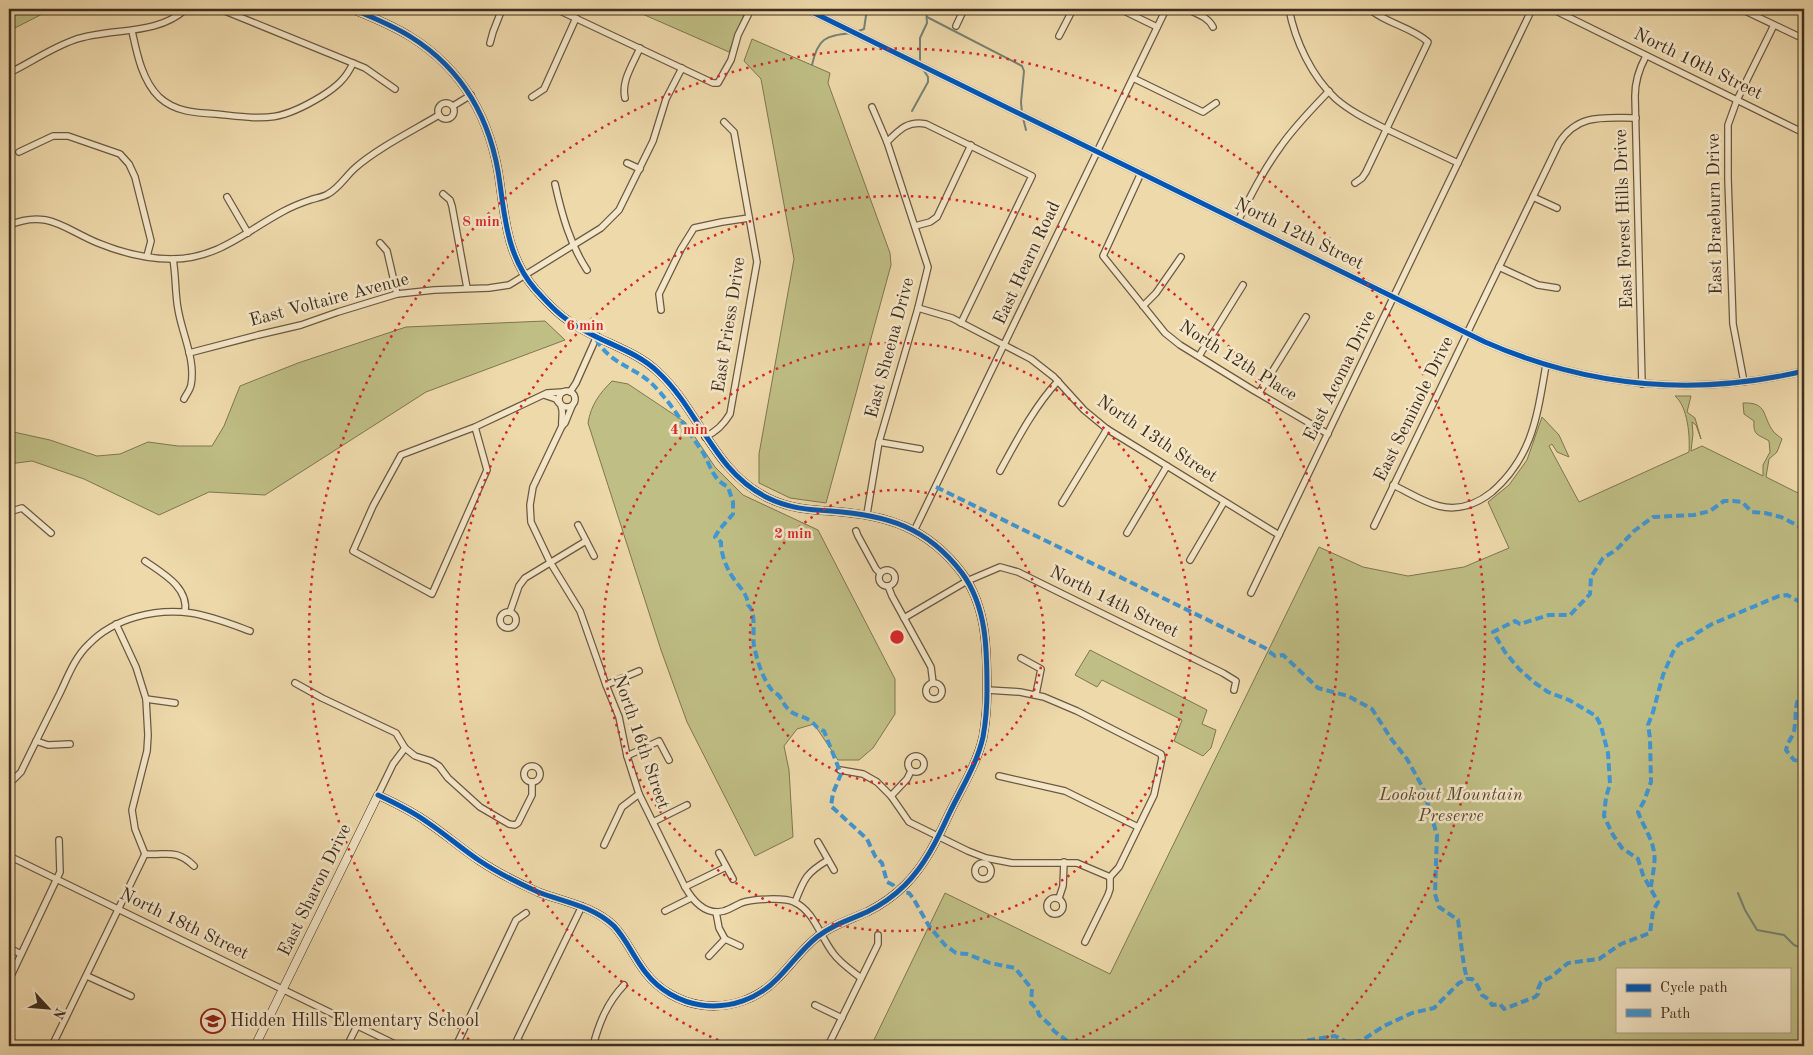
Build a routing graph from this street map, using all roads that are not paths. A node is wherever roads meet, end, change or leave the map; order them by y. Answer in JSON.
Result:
{"nodes":[{"id":1,"x":186,"y":9,"type":"edge"},
{"id":2,"x":220,"y":9,"type":"edge"},
{"id":3,"x":352,"y":9,"type":"edge"},
{"id":4,"x":502,"y":9,"type":"edge"},
{"id":5,"x":556,"y":9,"type":"edge"},
{"id":6,"x":751,"y":9,"type":"edge"},
{"id":7,"x":806,"y":9,"type":"edge"},
{"id":8,"x":964,"y":9,"type":"edge"},
{"id":9,"x":1072,"y":9,"type":"edge"},
{"id":10,"x":1120,"y":9,"type":"edge"},
{"id":11,"x":1166,"y":9,"type":"edge"},
{"id":12,"x":1187,"y":9,"type":"edge"},
{"id":13,"x":1290,"y":9,"type":"edge"},
{"id":14,"x":1532,"y":9,"type":"edge"},
{"id":15,"x":1552,"y":9,"type":"edge"},
{"id":16,"x":1741,"y":9,"type":"edge"},
{"id":17,"x":1372,"y":10,"type":"edge"},
{"id":18,"x":576,"y":18,"type":"junction"},
{"id":19,"x":1774,"y":25,"type":"junction"},
{"id":20,"x":956,"y":26,"type":"dead end"},
{"id":21,"x":1157,"y":27,"type":"junction"},
{"id":22,"x":1213,"y":27,"type":"dead end"},
{"id":23,"x":132,"y":31,"type":"junction"},
{"id":24,"x":1059,"y":36,"type":"dead end"},
{"id":25,"x":1804,"y":39,"type":"edge"},
{"id":26,"x":490,"y":43,"type":"dead end"},
{"id":27,"x":640,"y":48,"type":"junction"},
{"id":28,"x":1646,"y":56,"type":"junction"},
{"id":29,"x":353,"y":64,"type":"junction"},
{"id":30,"x":682,"y":68,"type":"junction"},
{"id":31,"x":9,"y":73,"type":"edge"},
{"id":32,"x":1132,"y":78,"type":"junction"},
{"id":33,"x":395,"y":89,"type":"dead end"},
{"id":34,"x":1329,"y":91,"type":"junction"},
{"id":35,"x":471,"y":95,"type":"junction"},
{"id":36,"x":532,"y":97,"type":"dead end"},
{"id":37,"x":625,"y":98,"type":"dead end"},
{"id":38,"x":1737,"y":100,"type":"junction"},
{"id":39,"x":1216,"y":103,"type":"dead end"},
{"id":40,"x":453,"y":106,"type":"junction"},
{"id":41,"x":872,"y":108,"type":"dead end"},
{"id":42,"x":439,"y":115,"type":"junction"},
{"id":43,"x":1636,"y":118,"type":"junction"},
{"id":44,"x":724,"y":122,"type":"dead end"},
{"id":45,"x":1387,"y":129,"type":"junction"},
{"id":46,"x":1804,"y":133,"type":"edge"},
{"id":47,"x":887,"y":142,"type":"junction"},
{"id":48,"x":971,"y":145,"type":"junction"},
{"id":49,"x":19,"y":152,"type":"dead end"},
{"id":50,"x":1096,"y":152,"type":"junction"},
{"id":51,"x":627,"y":163,"type":"dead end"},
{"id":52,"x":1458,"y":163,"type":"junction"},
{"id":53,"x":640,"y":170,"type":"junction"},
{"id":54,"x":1142,"y":173,"type":"junction"},
{"id":55,"x":1355,"y":183,"type":"dead end"},
{"id":56,"x":555,"y":184,"type":"dead end"},
{"id":57,"x":443,"y":194,"type":"dead end"},
{"id":58,"x":1533,"y":197,"type":"junction"},
{"id":59,"x":227,"y":198,"type":"dead end"},
{"id":60,"x":1557,"y":208,"type":"dead end"},
{"id":61,"x":749,"y":218,"type":"junction"},
{"id":62,"x":1238,"y":221,"type":"junction"},
{"id":63,"x":9,"y":225,"type":"edge"},
{"id":64,"x":915,"y":226,"type":"junction"},
{"id":65,"x":248,"y":233,"type":"junction"},
{"id":66,"x":380,"y":244,"type":"dead end"},
{"id":67,"x":573,"y":245,"type":"junction"},
{"id":68,"x":147,"y":256,"type":"junction"},
{"id":69,"x":1181,"y":257,"type":"dead end"},
{"id":70,"x":173,"y":259,"type":"junction"},
{"id":71,"x":1499,"y":267,"type":"junction"},
{"id":72,"x":587,"y":270,"type":"dead end"},
{"id":73,"x":525,"y":275,"type":"junction"},
{"id":74,"x":1243,"y":285,"type":"dead end"},
{"id":75,"x":467,"y":288,"type":"junction"},
{"id":76,"x":1557,"y":288,"type":"dead end"},
{"id":77,"x":397,"y":294,"type":"junction"},
{"id":78,"x":1394,"y":296,"type":"junction"},
{"id":79,"x":1143,"y":306,"type":"junction"},
{"id":80,"x":918,"y":308,"type":"junction"},
{"id":81,"x":661,"y":310,"type":"dead end"},
{"id":82,"x":1306,"y":317,"type":"dead end"},
{"id":83,"x":961,"y":323,"type":"junction"},
{"id":84,"x":1467,"y":333,"type":"junction"},
{"id":85,"x":597,"y":336,"type":"junction"},
{"id":86,"x":1004,"y":345,"type":"junction"},
{"id":87,"x":189,"y":353,"type":"junction"},
{"id":88,"x":1199,"y":356,"type":"junction"},
{"id":89,"x":1546,"y":365,"type":"junction"},
{"id":90,"x":1804,"y":371,"type":"edge"},
{"id":91,"x":1058,"y":381,"type":"junction"},
{"id":92,"x":1744,"y":382,"type":"junction"},
{"id":93,"x":1642,"y":384,"type":"junction"},
{"id":94,"x":563,"y":392,"type":"junction"},
{"id":95,"x":570,"y":392,"type":"junction"},
{"id":96,"x":1259,"y":393,"type":"junction"},
{"id":97,"x":544,"y":396,"type":"junction"},
{"id":98,"x":184,"y":399,"type":"dead end"},
{"id":99,"x":560,"y":404,"type":"junction"},
{"id":100,"x":572,"y":406,"type":"junction"},
{"id":101,"x":562,"y":426,"type":"junction"},
{"id":102,"x":474,"y":427,"type":"junction"},
{"id":103,"x":1107,"y":429,"type":"junction"},
{"id":104,"x":1328,"y":434,"type":"junction"},
{"id":105,"x":705,"y":437,"type":"junction"},
{"id":106,"x":879,"y":442,"type":"junction"},
{"id":107,"x":920,"y":449,"type":"dead end"},
{"id":108,"x":1167,"y":466,"type":"junction"},
{"id":109,"x":1000,"y":471,"type":"dead end"},
{"id":110,"x":1394,"y":485,"type":"junction"},
{"id":111,"x":1062,"y":502,"type":"dead end"},
{"id":112,"x":1224,"y":502,"type":"junction"},
{"id":113,"x":9,"y":512,"type":"edge"},
{"id":114,"x":867,"y":514,"type":"junction"},
{"id":115,"x":578,"y":526,"type":"dead end"},
{"id":116,"x":1374,"y":526,"type":"dead end"},
{"id":117,"x":856,"y":531,"type":"dead end"},
{"id":118,"x":914,"y":531,"type":"junction"},
{"id":119,"x":51,"y":533,"type":"dead end"},
{"id":120,"x":1127,"y":533,"type":"dead end"},
{"id":121,"x":1279,"y":535,"type":"junction"},
{"id":122,"x":586,"y":541,"type":"junction"},
{"id":123,"x":594,"y":556,"type":"dead end"},
{"id":124,"x":1190,"y":560,"type":"dead end"},
{"id":125,"x":145,"y":561,"type":"dead end"},
{"id":126,"x":550,"y":562,"type":"junction"},
{"id":127,"x":880,"y":573,"type":"junction"},
{"id":128,"x":967,"y":581,"type":"junction"},
{"id":129,"x":888,"y":586,"type":"junction"},
{"id":130,"x":1251,"y":593,"type":"dead end"},
{"id":131,"x":185,"y":612,"type":"junction"},
{"id":132,"x":510,"y":612,"type":"dead end"},
{"id":133,"x":904,"y":618,"type":"junction"},
{"id":134,"x":116,"y":624,"type":"junction"},
{"id":135,"x":250,"y":630,"type":"dead end"},
{"id":136,"x":1021,"y":658,"type":"dead end"},
{"id":137,"x":639,"y":671,"type":"dead end"},
{"id":138,"x":295,"y":683,"type":"dead end"},
{"id":139,"x":933,"y":683,"type":"dead end"},
{"id":140,"x":606,"y":685,"type":"junction"},
{"id":141,"x":987,"y":690,"type":"junction"},
{"id":142,"x":1234,"y":690,"type":"dead end"},
{"id":143,"x":1036,"y":694,"type":"junction"},
{"id":144,"x":146,"y":699,"type":"junction"},
{"id":145,"x":175,"y":703,"type":"dead end"},
{"id":146,"x":36,"y":741,"type":"junction"},
{"id":147,"x":70,"y":744,"type":"dead end"},
{"id":148,"x":405,"y":748,"type":"junction"},
{"id":149,"x":627,"y":756,"type":"junction"},
{"id":150,"x":669,"y":760,"type":"dead end"},
{"id":151,"x":840,"y":770,"type":"dead end"},
{"id":152,"x":911,"y":771,"type":"dead end"},
{"id":153,"x":998,"y":776,"type":"dead end"},
{"id":154,"x":532,"y":782,"type":"dead end"},
{"id":155,"x":9,"y":784,"type":"edge"},
{"id":156,"x":639,"y":794,"type":"junction"},
{"id":157,"x":378,"y":795,"type":"junction"},
{"id":158,"x":891,"y":796,"type":"junction"},
{"id":159,"x":687,"y":805,"type":"dead end"},
{"id":160,"x":653,"y":822,"type":"junction"},
{"id":161,"x":1138,"y":827,"type":"junction"},
{"id":162,"x":938,"y":837,"type":"junction"},
{"id":163,"x":59,"y":840,"type":"dead end"},
{"id":164,"x":818,"y":842,"type":"dead end"},
{"id":165,"x":604,"y":845,"type":"dead end"},
{"id":166,"x":718,"y":853,"type":"dead end"},
{"id":167,"x":144,"y":854,"type":"junction"},
{"id":168,"x":9,"y":856,"type":"edge"},
{"id":169,"x":828,"y":860,"type":"junction"},
{"id":170,"x":1064,"y":862,"type":"junction"},
{"id":171,"x":194,"y":866,"type":"dead end"},
{"id":172,"x":726,"y":867,"type":"junction"},
{"id":173,"x":834,"y":870,"type":"dead end"},
{"id":174,"x":1110,"y":877,"type":"junction"},
{"id":175,"x":733,"y":878,"type":"dead end"},
{"id":176,"x":57,"y":879,"type":"junction"},
{"id":177,"x":685,"y":887,"type":"junction"},
{"id":178,"x":691,"y":898,"type":"junction"},
{"id":179,"x":1058,"y":898,"type":"dead end"},
{"id":180,"x":795,"y":902,"type":"junction"},
{"id":181,"x":582,"y":906,"type":"junction"},
{"id":182,"x":119,"y":909,"type":"junction"},
{"id":183,"x":665,"y":911,"type":"dead end"},
{"id":184,"x":716,"y":912,"type":"junction"},
{"id":185,"x":526,"y":913,"type":"dead end"},
{"id":186,"x":821,"y":934,"type":"junction"},
{"id":187,"x":878,"y":935,"type":"dead end"},
{"id":188,"x":725,"y":940,"type":"junction"},
{"id":189,"x":1085,"y":942,"type":"dead end"},
{"id":190,"x":740,"y":946,"type":"dead end"},
{"id":191,"x":9,"y":948,"type":"edge"},
{"id":192,"x":21,"y":954,"type":"junction"},
{"id":193,"x":709,"y":956,"type":"dead end"},
{"id":194,"x":87,"y":976,"type":"junction"},
{"id":195,"x":862,"y":978,"type":"junction"},
{"id":196,"x":9,"y":980,"type":"edge"},
{"id":197,"x":624,"y":985,"type":"dead end"},
{"id":198,"x":283,"y":989,"type":"junction"},
{"id":199,"x":131,"y":996,"type":"dead end"},
{"id":200,"x":815,"y":1005,"type":"dead end"},
{"id":201,"x":842,"y":1018,"type":"junction"},
{"id":202,"x":357,"y":1026,"type":"junction"},
{"id":203,"x":53,"y":1044,"type":"edge"},
{"id":204,"x":62,"y":1046,"type":"edge"},
{"id":205,"x":255,"y":1046,"type":"edge"},
{"id":206,"x":346,"y":1046,"type":"edge"},
{"id":207,"x":399,"y":1046,"type":"edge"},
{"id":208,"x":456,"y":1046,"type":"edge"},
{"id":209,"x":526,"y":1046,"type":"edge"},
{"id":210,"x":593,"y":1046,"type":"edge"},
{"id":211,"x":828,"y":1046,"type":"edge"}],
"edges":[{"from":1,"to":23,"type":"street"},
{"from":2,"to":29,"type":"street"},
{"from":3,"to":35,"type":"street"},
{"from":4,"to":26,"type":"street"},
{"from":5,"to":18,"type":"street"},
{"from":6,"to":30,"type":"street"},
{"from":7,"to":50,"type":"street","name":"North 12th Street"},
{"from":8,"to":20,"type":"street"},
{"from":9,"to":24,"type":"street"},
{"from":10,"to":21,"type":"street"},
{"from":11,"to":21,"type":"street","name":"East Hearn Road"},
{"from":12,"to":22,"type":"street"},
{"from":13,"to":34,"type":"street"},
{"from":14,"to":52,"type":"street","name":"East Acoma Drive"},
{"from":15,"to":28,"type":"street","name":"North 10th Street"},
{"from":16,"to":19,"type":"street"},
{"from":17,"to":45,"type":"street"},
{"from":18,"to":27,"type":"street"},
{"from":18,"to":36,"type":"street"},
{"from":19,"to":25,"type":"street"},
{"from":19,"to":38,"type":"street","name":"East Braeburn Drive"},
{"from":21,"to":32,"type":"street","name":"East Hearn Road"},
{"from":23,"to":29,"type":"street"},
{"from":23,"to":31,"type":"street"},
{"from":27,"to":30,"type":"street"},
{"from":27,"to":37,"type":"street"},
{"from":28,"to":38,"type":"street","name":"North 10th Street"},
{"from":28,"to":43,"type":"street","name":"East Forest Hills Drive"},
{"from":29,"to":33,"type":"street"},
{"from":30,"to":53,"type":"street","name":"East Voltaire Avenue"},
{"from":32,"to":39,"type":"street"},
{"from":32,"to":50,"type":"street","name":"East Hearn Road"},
{"from":34,"to":45,"type":"street"},
{"from":34,"to":62,"type":"street"},
{"from":35,"to":40,"type":"street"},
{"from":35,"to":73,"type":"street"},
{"from":38,"to":46,"type":"street","name":"North 10th Street"},
{"from":38,"to":92,"type":"street","name":"East Braeburn Drive"},
{"from":40,"to":42,"type":"street"},
{"from":40,"to":42,"type":"street"},
{"from":41,"to":47,"type":"street","name":"East Sheena Drive"},
{"from":42,"to":65,"type":"street"},
{"from":43,"to":58,"type":"street","name":"East Seminole Drive"},
{"from":43,"to":93,"type":"street","name":"East Forest Hills Drive"},
{"from":44,"to":61,"type":"street","name":"East Friess Drive"},
{"from":45,"to":52,"type":"street"},
{"from":45,"to":55,"type":"street"},
{"from":47,"to":48,"type":"street"},
{"from":47,"to":64,"type":"street","name":"East Sheena Drive"},
{"from":48,"to":64,"type":"street"},
{"from":48,"to":83,"type":"street"},
{"from":49,"to":68,"type":"street"},
{"from":50,"to":54,"type":"street","name":"North 12th Street"},
{"from":50,"to":86,"type":"street","name":"East Hearn Road"},
{"from":51,"to":53,"type":"street"},
{"from":52,"to":78,"type":"street","name":"East Acoma Drive"},
{"from":53,"to":67,"type":"street","name":"East Voltaire Avenue"},
{"from":54,"to":62,"type":"street","name":"North 12th Street"},
{"from":54,"to":79,"type":"street","name":"North 12th Place"},
{"from":56,"to":67,"type":"street"},
{"from":57,"to":75,"type":"street"},
{"from":58,"to":60,"type":"street"},
{"from":58,"to":71,"type":"street","name":"East Seminole Drive"},
{"from":59,"to":65,"type":"street"},
{"from":61,"to":81,"type":"street"},
{"from":61,"to":105,"type":"street","name":"East Friess Drive"},
{"from":62,"to":78,"type":"street","name":"North 12th Street"},
{"from":63,"to":68,"type":"street"},
{"from":64,"to":80,"type":"street","name":"East Sheena Drive"},
{"from":65,"to":70,"type":"street"},
{"from":66,"to":77,"type":"street"},
{"from":67,"to":72,"type":"street"},
{"from":67,"to":73,"type":"street","name":"East Voltaire Avenue"},
{"from":68,"to":70,"type":"street"},
{"from":69,"to":79,"type":"street"},
{"from":70,"to":87,"type":"street"},
{"from":71,"to":76,"type":"street"},
{"from":71,"to":84,"type":"street","name":"East Seminole Drive"},
{"from":73,"to":75,"type":"street","name":"East Voltaire Avenue"},
{"from":73,"to":85,"type":"street"},
{"from":74,"to":88,"type":"street"},
{"from":75,"to":77,"type":"street","name":"East Voltaire Avenue"},
{"from":77,"to":87,"type":"street","name":"East Voltaire Avenue"},
{"from":78,"to":84,"type":"street","name":"North 12th Street"},
{"from":78,"to":104,"type":"street","name":"East Acoma Drive"},
{"from":79,"to":88,"type":"street","name":"North 12th Place"},
{"from":80,"to":83,"type":"street","name":"North 13th Street"},
{"from":80,"to":106,"type":"street","name":"East Sheena Drive"},
{"from":82,"to":96,"type":"street"},
{"from":83,"to":86,"type":"street","name":"North 13th Street"},
{"from":84,"to":89,"type":"street","name":"North 12th Street"},
{"from":84,"to":110,"type":"street","name":"East Seminole Drive"},
{"from":85,"to":95,"type":"street"},
{"from":85,"to":105,"type":"street"},
{"from":86,"to":91,"type":"street","name":"North 13th Street"},
{"from":86,"to":118,"type":"street","name":"East Hearn Road"},
{"from":87,"to":98,"type":"street"},
{"from":88,"to":96,"type":"street","name":"North 12th Place"},
{"from":89,"to":93,"type":"street","name":"North 12th Street"},
{"from":89,"to":110,"type":"street"},
{"from":90,"to":92,"type":"street","name":"North 12th Street"},
{"from":91,"to":103,"type":"street","name":"North 13th Street"},
{"from":91,"to":109,"type":"street"},
{"from":92,"to":93,"type":"street","name":"North 12th Street"},
{"from":94,"to":95,"type":"street"},
{"from":94,"to":97,"type":"street"},
{"from":94,"to":99,"type":"street"},
{"from":95,"to":100,"type":"street"},
{"from":96,"to":104,"type":"street","name":"North 12th Place"},
{"from":97,"to":99,"type":"street"},
{"from":97,"to":102,"type":"street"},
{"from":99,"to":100,"type":"street"},
{"from":99,"to":101,"type":"street","name":"North 16th Street"},
{"from":100,"to":101,"type":"street","name":"North 16th Street"},
{"from":101,"to":126,"type":"street","name":"North 16th Street"},
{"from":102,"to":102,"type":"street"},
{"from":103,"to":108,"type":"street","name":"North 13th Street"},
{"from":103,"to":111,"type":"street"},
{"from":104,"to":121,"type":"street","name":"East Acoma Drive"},
{"from":105,"to":114,"type":"street"},
{"from":106,"to":107,"type":"street"},
{"from":106,"to":114,"type":"street","name":"East Sheena Drive"},
{"from":108,"to":112,"type":"street","name":"North 13th Street"},
{"from":108,"to":120,"type":"street"},
{"from":110,"to":116,"type":"street","name":"East Seminole Drive"},
{"from":112,"to":121,"type":"street","name":"North 13th Street"},
{"from":112,"to":124,"type":"street"},
{"from":113,"to":119,"type":"street"},
{"from":114,"to":118,"type":"street"},
{"from":115,"to":122,"type":"street"},
{"from":117,"to":127,"type":"street"},
{"from":118,"to":128,"type":"street"},
{"from":121,"to":130,"type":"street","name":"East Acoma Drive"},
{"from":122,"to":123,"type":"street"},
{"from":122,"to":126,"type":"street"},
{"from":125,"to":131,"type":"street"},
{"from":126,"to":132,"type":"street"},
{"from":126,"to":140,"type":"street","name":"North 16th Street"},
{"from":127,"to":129,"type":"street"},
{"from":127,"to":129,"type":"street"},
{"from":128,"to":133,"type":"street"},
{"from":128,"to":141,"type":"street"},
{"from":128,"to":142,"type":"street","name":"North 14th Street"},
{"from":129,"to":133,"type":"street"},
{"from":131,"to":134,"type":"street"},
{"from":131,"to":135,"type":"street"},
{"from":133,"to":139,"type":"street"},
{"from":134,"to":144,"type":"street"},
{"from":134,"to":146,"type":"street"},
{"from":136,"to":143,"type":"street"},
{"from":137,"to":140,"type":"street"},
{"from":138,"to":148,"type":"street"},
{"from":140,"to":149,"type":"street","name":"North 16th Street"},
{"from":141,"to":143,"type":"street"},
{"from":141,"to":162,"type":"street"},
{"from":143,"to":161,"type":"street"},
{"from":144,"to":145,"type":"street"},
{"from":144,"to":167,"type":"street"},
{"from":146,"to":147,"type":"street"},
{"from":146,"to":155,"type":"street"},
{"from":148,"to":154,"type":"street"},
{"from":148,"to":157,"type":"street","name":"East Sharon Drive"},
{"from":149,"to":150,"type":"street"},
{"from":149,"to":156,"type":"street","name":"North 16th Street"},
{"from":151,"to":158,"type":"street"},
{"from":152,"to":158,"type":"street"},
{"from":153,"to":161,"type":"street"},
{"from":156,"to":160,"type":"street","name":"North 16th Street"},
{"from":156,"to":165,"type":"street"},
{"from":157,"to":181,"type":"street"},
{"from":157,"to":198,"type":"street","name":"East Sharon Drive"},
{"from":158,"to":162,"type":"street"},
{"from":159,"to":160,"type":"street"},
{"from":160,"to":177,"type":"street","name":"North 16th Street"},
{"from":161,"to":174,"type":"street"},
{"from":162,"to":170,"type":"street"},
{"from":162,"to":186,"type":"street"},
{"from":163,"to":176,"type":"street"},
{"from":164,"to":169,"type":"street"},
{"from":166,"to":172,"type":"street"},
{"from":167,"to":171,"type":"street"},
{"from":167,"to":182,"type":"street"},
{"from":168,"to":176,"type":"street","name":"North 18th Street"},
{"from":169,"to":173,"type":"street"},
{"from":169,"to":180,"type":"street"},
{"from":170,"to":174,"type":"street"},
{"from":170,"to":179,"type":"street"},
{"from":172,"to":175,"type":"street"},
{"from":172,"to":177,"type":"street"},
{"from":174,"to":189,"type":"street"},
{"from":176,"to":182,"type":"street","name":"North 18th Street"},
{"from":176,"to":192,"type":"street"},
{"from":177,"to":178,"type":"street","name":"North 16th Street"},
{"from":178,"to":183,"type":"street"},
{"from":178,"to":184,"type":"street"},
{"from":180,"to":184,"type":"street"},
{"from":180,"to":186,"type":"street"},
{"from":181,"to":186,"type":"street"},
{"from":181,"to":209,"type":"street"},
{"from":182,"to":194,"type":"street"},
{"from":182,"to":198,"type":"street","name":"North 18th Street"},
{"from":184,"to":188,"type":"street"},
{"from":185,"to":208,"type":"street"},
{"from":186,"to":195,"type":"street"},
{"from":187,"to":195,"type":"street"},
{"from":188,"to":190,"type":"street"},
{"from":188,"to":193,"type":"street"},
{"from":191,"to":192,"type":"street"},
{"from":192,"to":196,"type":"street"},
{"from":194,"to":199,"type":"street"},
{"from":194,"to":203,"type":"street"},
{"from":195,"to":201,"type":"street"},
{"from":197,"to":210,"type":"street"},
{"from":198,"to":202,"type":"street","name":"North 18th Street"},
{"from":198,"to":205,"type":"street","name":"East Sharon Drive"},
{"from":200,"to":201,"type":"street"},
{"from":201,"to":211,"type":"street"},
{"from":202,"to":206,"type":"street"},
{"from":202,"to":207,"type":"street","name":"North 18th Street"},
{"from":203,"to":204,"type":"street"}]}
